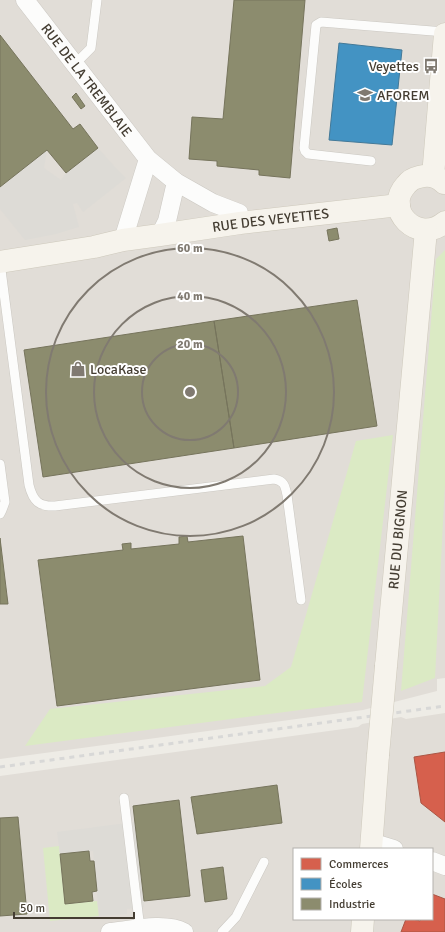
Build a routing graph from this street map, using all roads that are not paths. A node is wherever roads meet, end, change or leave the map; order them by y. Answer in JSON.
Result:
{"nodes":[{"id":1,"x":25,"y":0,"type":"edge"},
{"id":2,"x":97,"y":0,"type":"edge"},
{"id":3,"x":445,"y":33,"type":"edge"},
{"id":4,"x":74,"y":65,"type":"junction"},
{"id":5,"x":148,"y":159,"type":"junction"},
{"id":6,"x":371,"y":161,"type":"dead end"},
{"id":7,"x":439,"y":180,"type":"edge"},
{"id":8,"x":176,"y":182,"type":"junction"},
{"id":9,"x":399,"y":204,"type":"junction"},
{"id":10,"x":240,"y":223,"type":"junction"},
{"id":11,"x":436,"y":226,"type":"edge"},
{"id":12,"x":160,"y":235,"type":"junction"},
{"id":13,"x":123,"y":240,"type":"junction"},
{"id":14,"x":0,"y":262,"type":"edge"},
{"id":15,"x":0,"y":464,"type":"edge"},
{"id":16,"x":0,"y":514,"type":"edge"},
{"id":17,"x":301,"y":600,"type":"dead end"},
{"id":18,"x":124,"y":798,"type":"dead end"},
{"id":19,"x":371,"y":845,"type":"edge"},
{"id":20,"x":388,"y":848,"type":"edge"},
{"id":21,"x":433,"y":861,"type":"edge"},
{"id":22,"x":264,"y":862,"type":"dead end"},
{"id":23,"x":445,"y":866,"type":"edge"},
{"id":24,"x":363,"y":920,"type":"edge"},
{"id":25,"x":140,"y":929,"type":"junction"},
{"id":26,"x":110,"y":932,"type":"edge"},
{"id":27,"x":184,"y":932,"type":"edge"},
{"id":28,"x":222,"y":932,"type":"edge"},
{"id":29,"x":362,"y":932,"type":"edge"}],
"edges":[{"from":1,"to":4,"type":"street","name":"RUE DE LA TREMBLAIE"},
{"from":2,"to":4,"type":"lane"},
{"from":3,"to":6,"type":"lane"},
{"from":3,"to":7,"type":"street"},
{"from":4,"to":5,"type":"street","name":"RUE DE LA TREMBLAIE"},
{"from":5,"to":8,"type":"street","name":"RUE DE LA TREMBLAIE"},
{"from":5,"to":13,"type":"street"},
{"from":7,"to":9,"type":"street"},
{"from":8,"to":10,"type":"street","name":"RUE DE LA TREMBLAIE"},
{"from":8,"to":12,"type":"street"},
{"from":9,"to":10,"type":"street","name":"RUE DES VEYETTES"},
{"from":9,"to":11,"type":"street"},
{"from":10,"to":12,"type":"street","name":"RUE DES VEYETTES"},
{"from":11,"to":19,"type":"street","name":"RUE DU BIGNON","bridge":true},
{"from":12,"to":13,"type":"street","name":"RUE DES VEYETTES"},
{"from":13,"to":14,"type":"street","name":"RUE DES VEYETTES"},
{"from":14,"to":17,"type":"lane"},
{"from":15,"to":16,"type":"lane"},
{"from":18,"to":25,"type":"lane"},
{"from":19,"to":20,"type":"street"},
{"from":21,"to":23,"type":"street"},
{"from":22,"to":28,"type":"lane"},
{"from":24,"to":29,"type":"street"},
{"from":25,"to":26,"type":"street"},
{"from":25,"to":27,"type":"street"}]}
